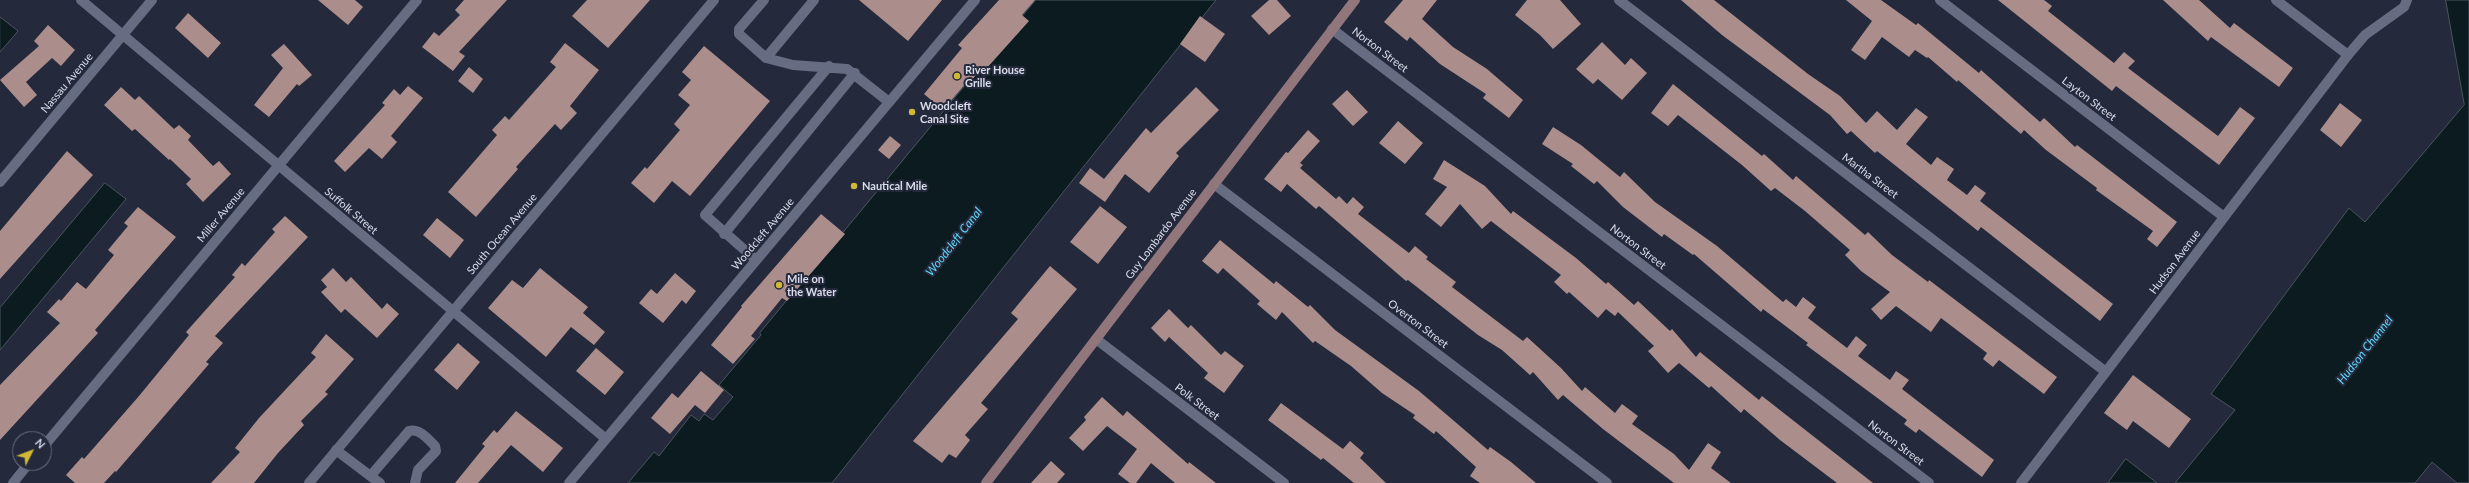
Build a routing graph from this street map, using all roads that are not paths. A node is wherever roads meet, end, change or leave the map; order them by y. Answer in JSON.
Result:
{"nodes":[{"id":1,"x":81,"y":0,"type":"edge"},
{"id":2,"x":152,"y":0,"type":"edge"},
{"id":3,"x":417,"y":0,"type":"edge"},
{"id":4,"x":714,"y":0,"type":"edge"},
{"id":5,"x":764,"y":0,"type":"edge"},
{"id":6,"x":814,"y":0,"type":"edge"},
{"id":7,"x":975,"y":0,"type":"edge"},
{"id":8,"x":1355,"y":0,"type":"edge"},
{"id":9,"x":1619,"y":0,"type":"edge"},
{"id":10,"x":1940,"y":0,"type":"edge"},
{"id":11,"x":2276,"y":0,"type":"edge"},
{"id":12,"x":2407,"y":0,"type":"edge"},
{"id":13,"x":1332,"y":29,"type":"junction"},
{"id":14,"x":123,"y":35,"type":"junction"},
{"id":15,"x":2348,"y":55,"type":"junction"},
{"id":16,"x":766,"y":58,"type":"junction"},
{"id":17,"x":829,"y":66,"type":"junction"},
{"id":18,"x":855,"y":73,"type":"junction"},
{"id":19,"x":889,"y":102,"type":"junction"},
{"id":20,"x":278,"y":166,"type":"junction"},
{"id":21,"x":0,"y":182,"type":"edge"},
{"id":22,"x":1214,"y":184,"type":"junction"},
{"id":23,"x":2224,"y":217,"type":"junction"},
{"id":24,"x":724,"y":234,"type":"junction"},
{"id":25,"x":756,"y":260,"type":"junction"},
{"id":26,"x":452,"y":311,"type":"junction"},
{"id":27,"x":1096,"y":339,"type":"junction"},
{"id":28,"x":2106,"y":372,"type":"junction"},
{"id":29,"x":52,"y":436,"type":"edge"},
{"id":30,"x":606,"y":439,"type":"junction"},
{"id":31,"x":336,"y":450,"type":"junction"},
{"id":32,"x":23,"y":471,"type":"edge"},
{"id":33,"x":377,"y":480,"type":"edge"},
{"id":34,"x":13,"y":483,"type":"edge"},
{"id":35,"x":309,"y":483,"type":"edge"},
{"id":36,"x":415,"y":483,"type":"edge"},
{"id":37,"x":569,"y":483,"type":"edge"},
{"id":38,"x":986,"y":483,"type":"edge"},
{"id":39,"x":1284,"y":483,"type":"edge"},
{"id":40,"x":1607,"y":483,"type":"edge"},
{"id":41,"x":1929,"y":483,"type":"edge"},
{"id":42,"x":2021,"y":483,"type":"edge"}],
"edges":[{"from":1,"to":14,"type":"street","name":"Suffolk Street"},
{"from":2,"to":14,"type":"street","name":"Nassau Avenue"},
{"from":3,"to":20,"type":"street","name":"Miller Avenue"},
{"from":4,"to":26,"type":"street","name":"South Ocean Avenue"},
{"from":5,"to":16,"type":"street"},
{"from":6,"to":16,"type":"street"},
{"from":7,"to":19,"type":"street","name":"Woodcleft Avenue"},
{"from":8,"to":13,"type":"street","name":"Guy Lombardo Avenue"},
{"from":9,"to":28,"type":"street","name":"Martha Street"},
{"from":10,"to":23,"type":"street","name":"Layton Street"},
{"from":11,"to":15,"type":"street"},
{"from":12,"to":15,"type":"street","name":"Hudson Avenue"},
{"from":13,"to":22,"type":"street","name":"Guy Lombardo Avenue"},
{"from":13,"to":41,"type":"street","name":"Norton Street"},
{"from":14,"to":20,"type":"street","name":"Suffolk Street"},
{"from":14,"to":21,"type":"street","name":"Nassau Avenue"},
{"from":15,"to":23,"type":"street","name":"Hudson Avenue"},
{"from":16,"to":17,"type":"street"},
{"from":17,"to":18,"type":"street"},
{"from":17,"to":24,"type":"street"},
{"from":18,"to":19,"type":"street"},
{"from":18,"to":24,"type":"street"},
{"from":19,"to":25,"type":"street","name":"Woodcleft Avenue"},
{"from":20,"to":26,"type":"street","name":"Suffolk Street"},
{"from":20,"to":29,"type":"street","name":"Miller Avenue"},
{"from":22,"to":27,"type":"street","name":"Guy Lombardo Avenue"},
{"from":22,"to":40,"type":"street","name":"Overton Street"},
{"from":23,"to":28,"type":"street","name":"Hudson Avenue"},
{"from":24,"to":25,"type":"street"},
{"from":25,"to":30,"type":"street","name":"Woodcleft Avenue"},
{"from":26,"to":30,"type":"street","name":"Suffolk Street"},
{"from":26,"to":31,"type":"street","name":"South Ocean Avenue"},
{"from":27,"to":38,"type":"street","name":"Guy Lombardo Avenue"},
{"from":27,"to":39,"type":"street","name":"Polk Street"},
{"from":28,"to":42,"type":"street","name":"Hudson Avenue"},
{"from":30,"to":37,"type":"street","name":"Woodcleft Avenue"},
{"from":31,"to":33,"type":"street"},
{"from":31,"to":35,"type":"street","name":"South Ocean Avenue"},
{"from":32,"to":34,"type":"street"},
{"from":33,"to":36,"type":"street"}]}
